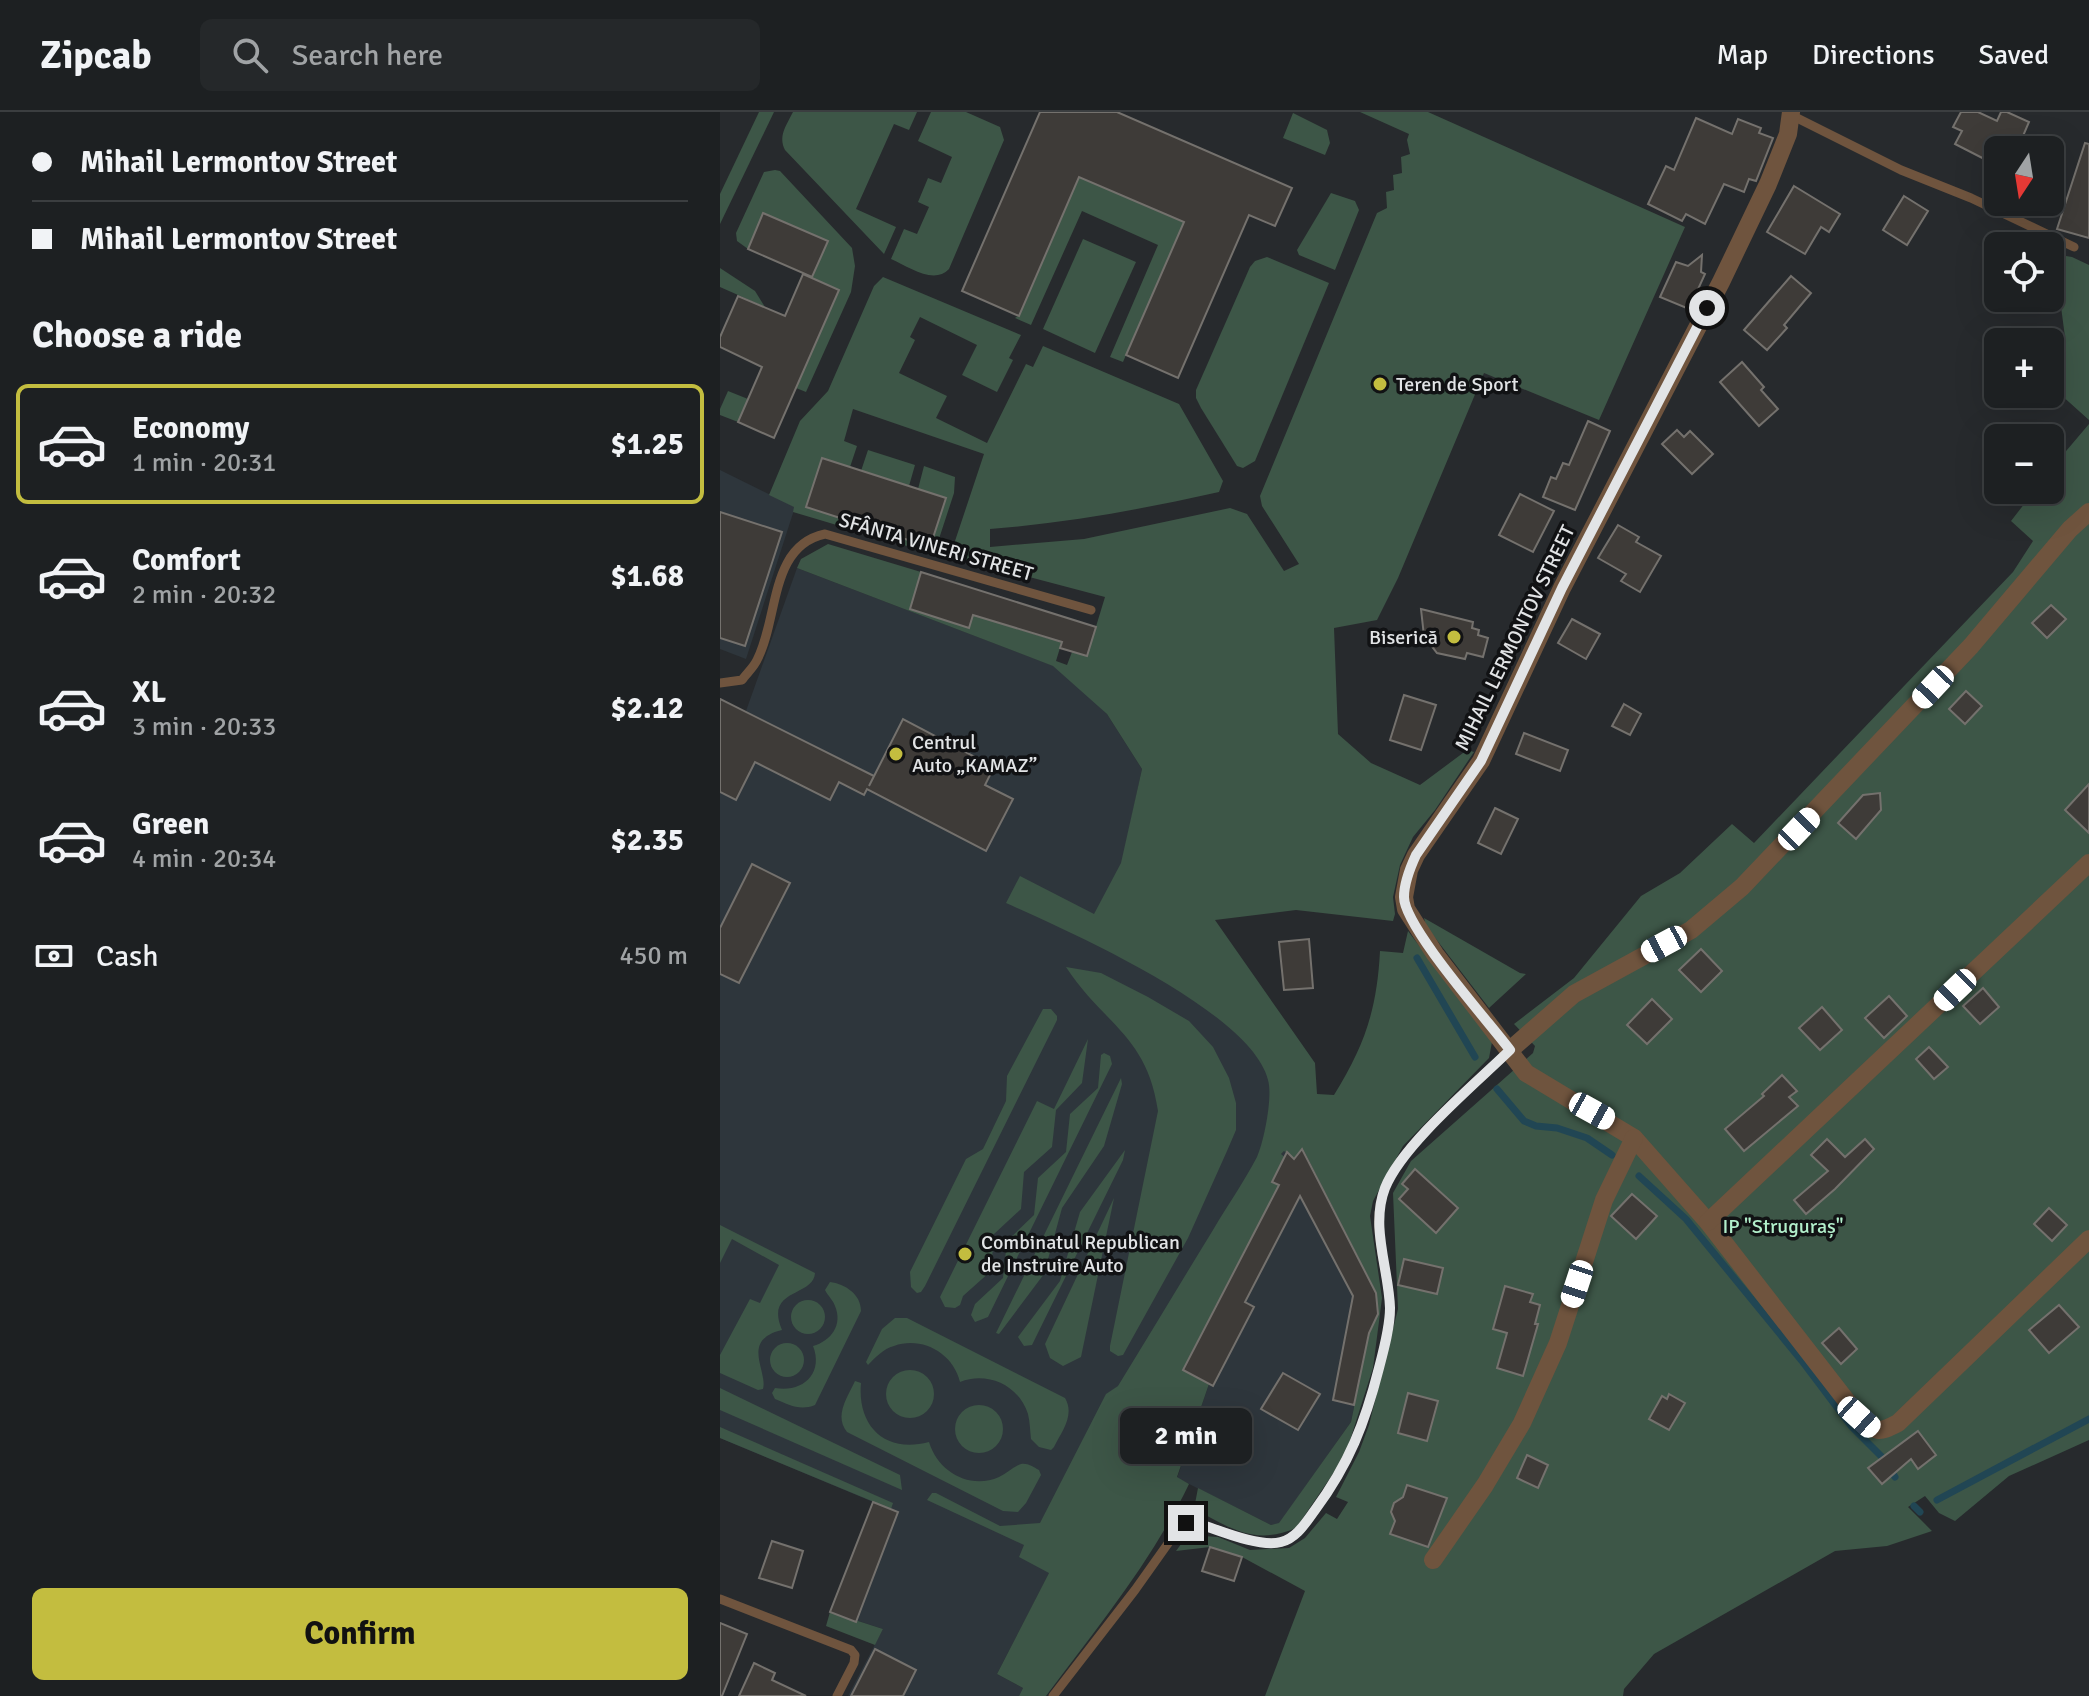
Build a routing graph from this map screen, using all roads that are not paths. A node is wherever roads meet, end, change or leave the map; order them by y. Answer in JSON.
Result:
{"nodes":[{"id":1,"x":1792,"y":114,"type":"edge"},
{"id":2,"x":2074,"y":247,"type":"dead end"},
{"id":3,"x":2089,"y":512,"type":"edge"},
{"id":4,"x":1091,"y":610,"type":"dead end"},
{"id":5,"x":720,"y":683,"type":"edge"},
{"id":6,"x":2089,"y":863,"type":"edge"},
{"id":7,"x":1510,"y":1050,"type":"junction"},
{"id":8,"x":1634,"y":1138,"type":"junction"},
{"id":9,"x":1708,"y":1222,"type":"junction"},
{"id":10,"x":2089,"y":1239,"type":"edge"},
{"id":11,"x":1433,"y":1560,"type":"dead end"},
{"id":12,"x":720,"y":1599,"type":"edge"},
{"id":13,"x":837,"y":1696,"type":"edge"},
{"id":14,"x":1053,"y":1696,"type":"edge"}],
"edges":[{"from":1,"to":2,"type":"lane"},
{"from":1,"to":7,"type":"street","name":"MIHAIL LERMONTOV STREET"},
{"from":3,"to":7,"type":"street"},
{"from":4,"to":5,"type":"lane","name":"SFÂNTA VINERI STREET"},
{"from":6,"to":9,"type":"street"},
{"from":7,"to":8,"type":"street","name":"MIHAIL LERMONTOV STREET"},
{"from":7,"to":14,"type":"lane"},
{"from":8,"to":9,"type":"street","name":"MIHAIL LERMONTOV STREET"},
{"from":8,"to":11,"type":"street"},
{"from":9,"to":10,"type":"street","name":"MIHAIL LERMONTOV STREET"},
{"from":12,"to":13,"type":"lane"}]}
